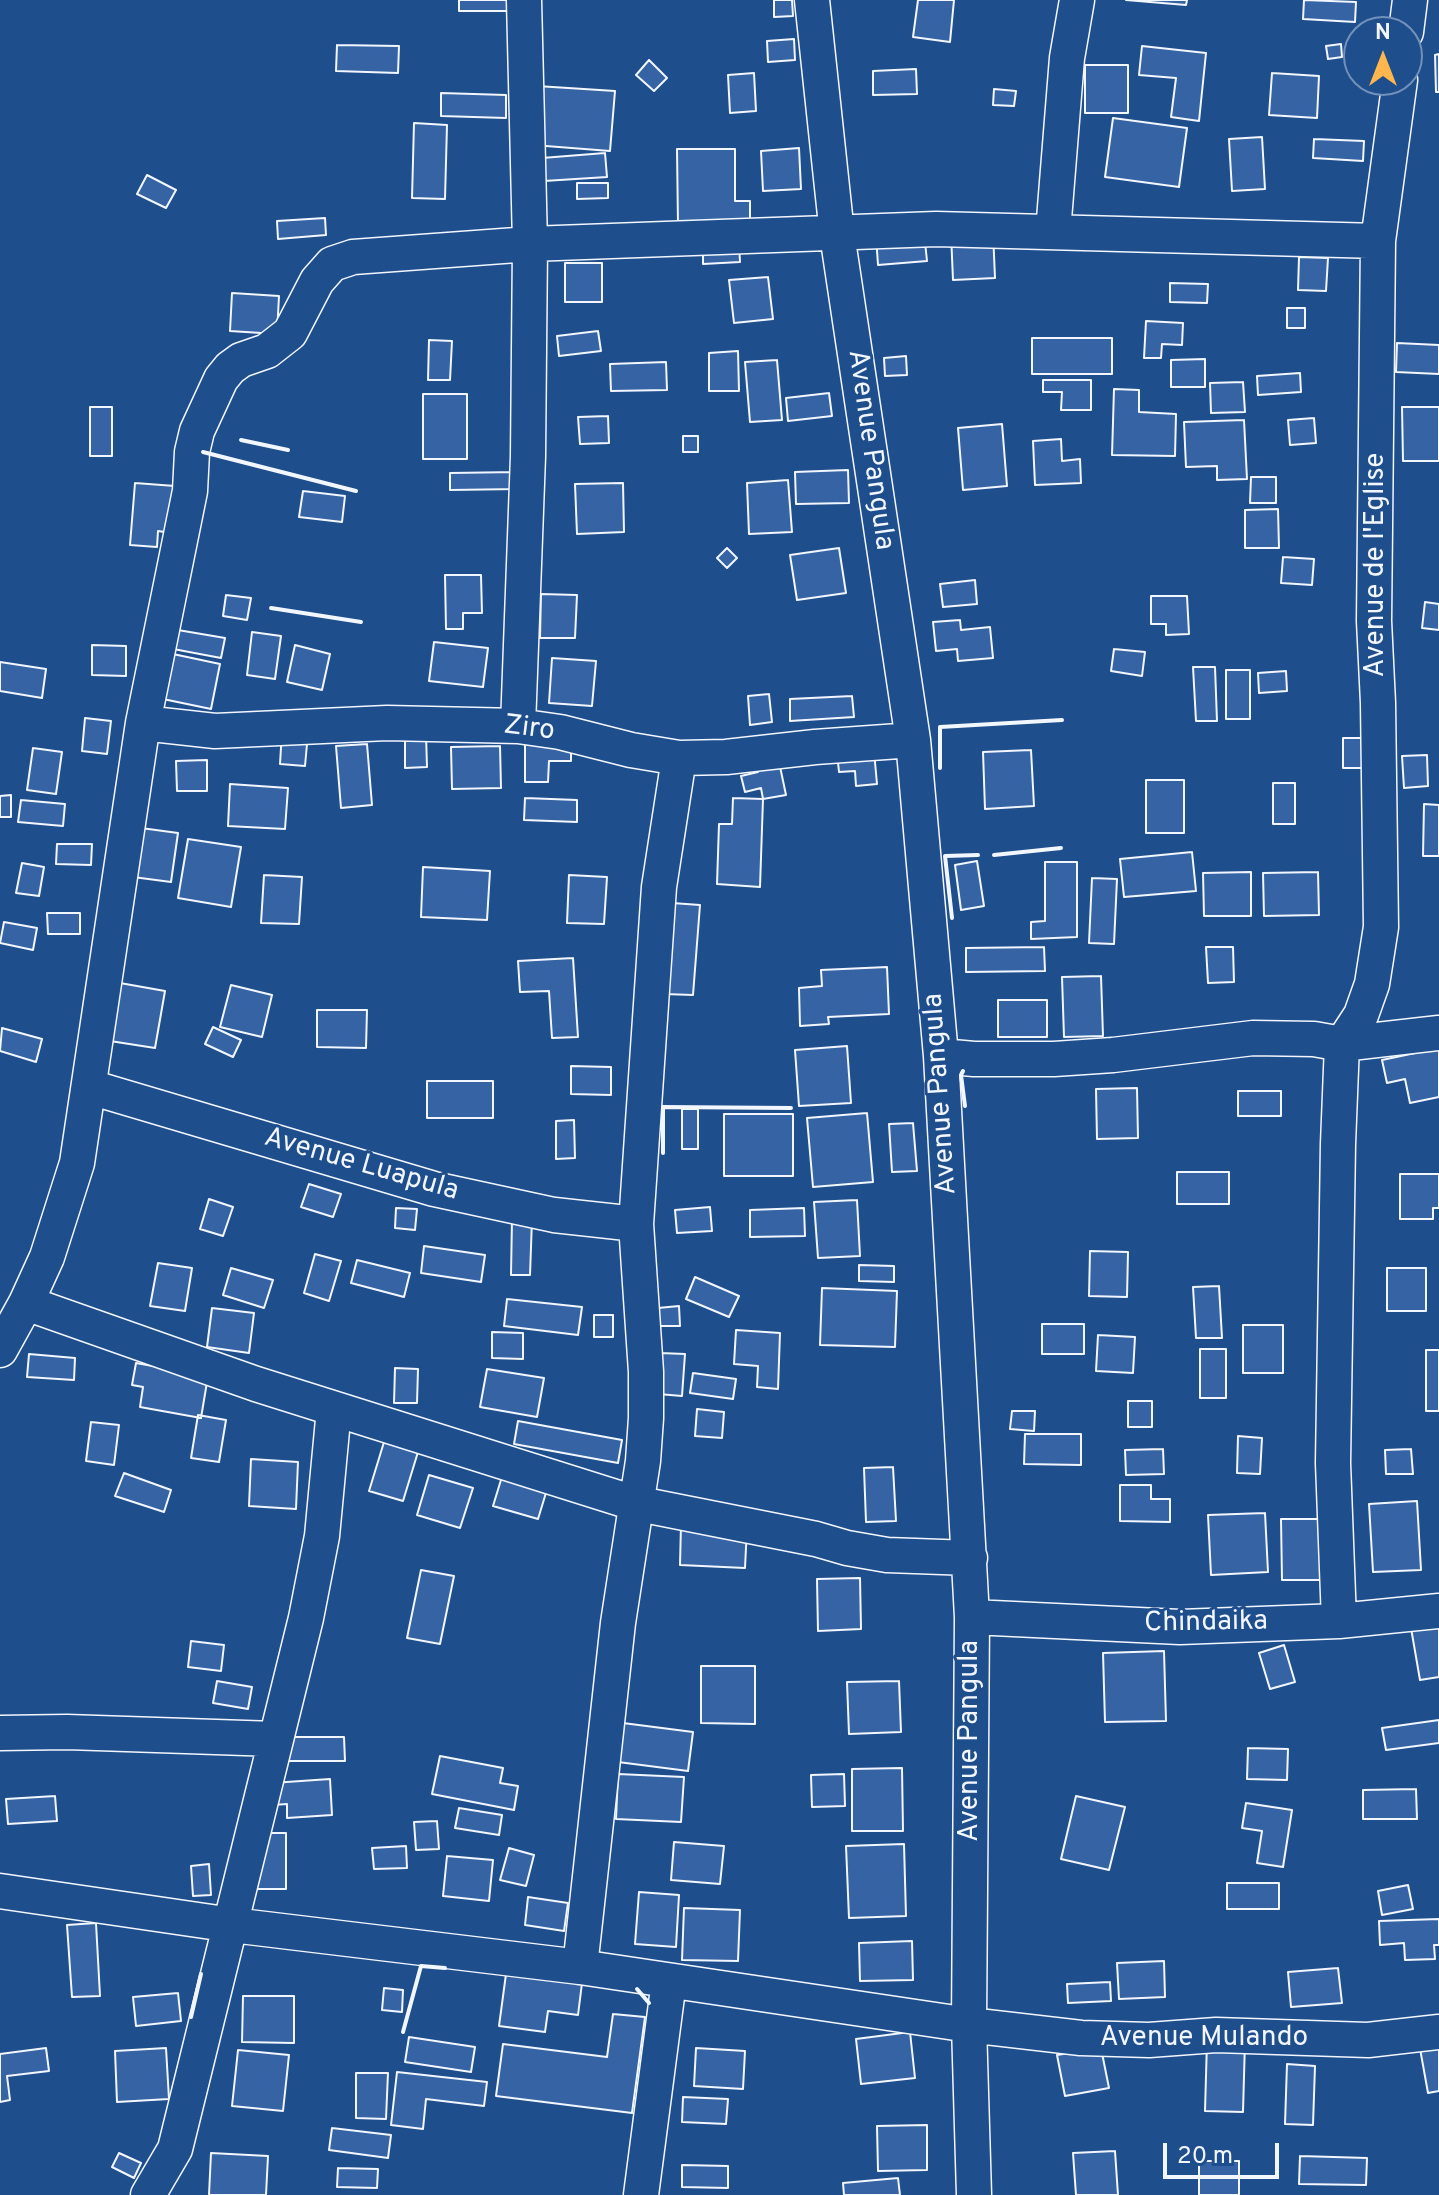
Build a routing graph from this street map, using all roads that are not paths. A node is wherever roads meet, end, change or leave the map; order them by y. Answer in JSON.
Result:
{"nodes":[{"id":1,"x":524,"y":0,"type":"edge"},
{"id":2,"x":812,"y":0,"type":"edge"},
{"id":3,"x":1077,"y":0,"type":"edge"},
{"id":4,"x":1398,"y":96,"type":"edge"},
{"id":5,"x":1053,"y":232,"type":"junction"},
{"id":6,"x":837,"y":234,"type":"junction"},
{"id":7,"x":1378,"y":241,"type":"junction"},
{"id":8,"x":530,"y":244,"type":"junction"},
{"id":9,"x":143,"y":723,"type":"junction"},
{"id":10,"x":518,"y":726,"type":"junction"},
{"id":11,"x":913,"y":740,"type":"junction"},
{"id":12,"x":679,"y":758,"type":"junction"},
{"id":13,"x":1439,"y":1033,"type":"edge"},
{"id":14,"x":1342,"y":1044,"type":"junction"},
{"id":15,"x":941,"y":1056,"type":"junction"},
{"id":16,"x":90,"y":1087,"type":"junction"},
{"id":17,"x":636,"y":1224,"type":"junction"},
{"id":18,"x":26,"y":1303,"type":"junction"},
{"id":19,"x":0,"y":1350,"type":"edge"},
{"id":20,"x":334,"y":1409,"type":"junction"},
{"id":21,"x":634,"y":1503,"type":"junction"},
{"id":22,"x":970,"y":1558,"type":"junction"},
{"id":23,"x":1439,"y":1611,"type":"edge"},
{"id":24,"x":972,"y":1617,"type":"junction"},
{"id":25,"x":1339,"y":1621,"type":"junction"},
{"id":26,"x":0,"y":1733,"type":"edge"},
{"id":27,"x":275,"y":1739,"type":"junction"},
{"id":28,"x":0,"y":1891,"type":"edge"},
{"id":29,"x":232,"y":1925,"type":"junction"},
{"id":30,"x":580,"y":1967,"type":"junction"},
{"id":31,"x":669,"y":1981,"type":"junction"},
{"id":32,"x":969,"y":2025,"type":"junction"},
{"id":33,"x":1439,"y":2032,"type":"edge"},
{"id":34,"x":148,"y":2195,"type":"edge"},
{"id":35,"x":641,"y":2195,"type":"edge"},
{"id":36,"x":974,"y":2195,"type":"edge"}],
"edges":[{"from":1,"to":8,"type":"street"},
{"from":2,"to":6,"type":"street","name":"Avenue Pangula"},
{"from":3,"to":5,"type":"street"},
{"from":4,"to":7,"type":"street","name":"Avenue de l'Eglise"},
{"from":5,"to":6,"type":"street"},
{"from":5,"to":7,"type":"street"},
{"from":6,"to":8,"type":"street"},
{"from":6,"to":11,"type":"street","name":"Avenue Pangula"},
{"from":7,"to":14,"type":"street","name":"Avenue de l'Eglise"},
{"from":8,"to":9,"type":"street"},
{"from":8,"to":10,"type":"street"},
{"from":9,"to":10,"type":"street","name":"Ziro"},
{"from":9,"to":16,"type":"street"},
{"from":10,"to":12,"type":"street","name":"Ziro"},
{"from":11,"to":12,"type":"street","name":"Ziro"},
{"from":11,"to":15,"type":"street","name":"Avenue Pangula"},
{"from":12,"to":17,"type":"street"},
{"from":13,"to":14,"type":"street"},
{"from":14,"to":15,"type":"street"},
{"from":14,"to":25,"type":"street"},
{"from":15,"to":22,"type":"street","name":"Avenue Pangula"},
{"from":16,"to":17,"type":"street","name":"Avenue Luapula"},
{"from":16,"to":18,"type":"street"},
{"from":17,"to":21,"type":"street"},
{"from":18,"to":19,"type":"street"},
{"from":18,"to":20,"type":"street"},
{"from":20,"to":21,"type":"street"},
{"from":20,"to":27,"type":"street"},
{"from":21,"to":22,"type":"street"},
{"from":21,"to":30,"type":"street"},
{"from":22,"to":24,"type":"street","name":"Avenue Pangula"},
{"from":23,"to":25,"type":"street","name":"Chindaika"},
{"from":24,"to":25,"type":"street","name":"Chindaika"},
{"from":24,"to":32,"type":"street","name":"Avenue Pangula"},
{"from":26,"to":27,"type":"street"},
{"from":27,"to":29,"type":"street"},
{"from":28,"to":29,"type":"street","name":"Avenue Mulando"},
{"from":29,"to":30,"type":"street","name":"Avenue Mulando"},
{"from":29,"to":34,"type":"street"},
{"from":30,"to":31,"type":"street","name":"Avenue Mulando"},
{"from":31,"to":32,"type":"street","name":"Avenue Mulando"},
{"from":31,"to":35,"type":"street"},
{"from":32,"to":33,"type":"street","name":"Avenue Mulando"},
{"from":32,"to":36,"type":"street","name":"Avenue Pangula"}]}
